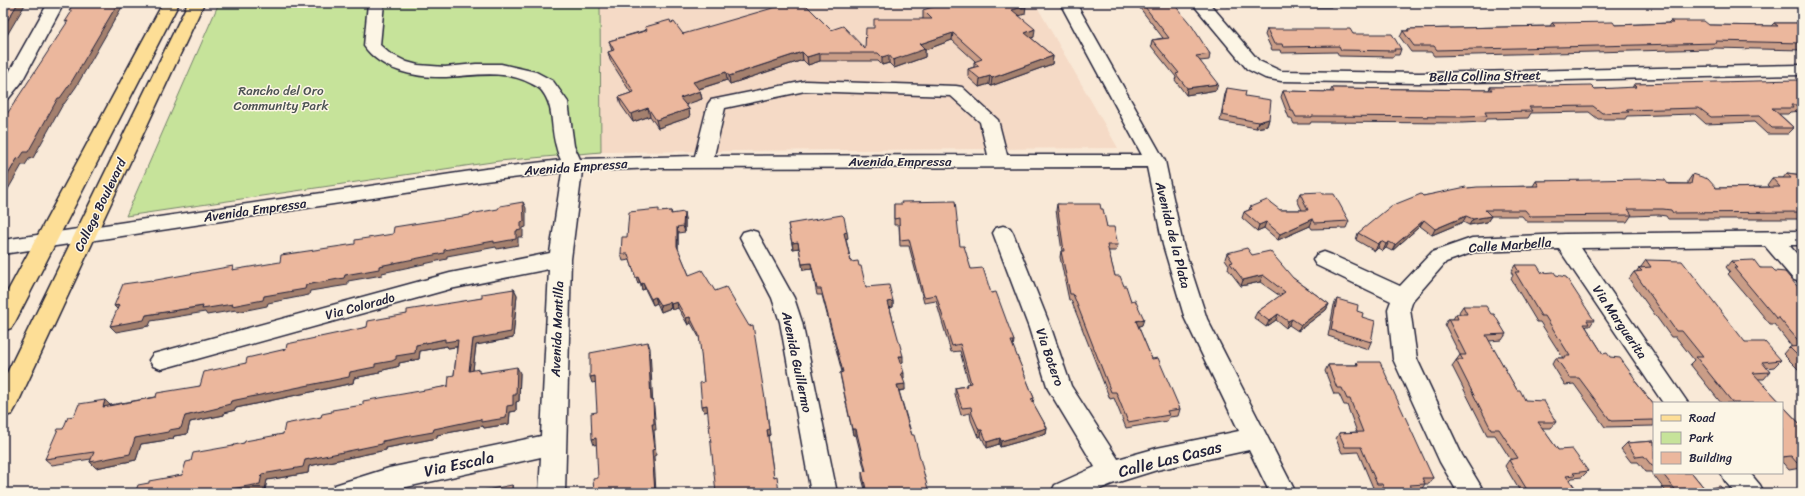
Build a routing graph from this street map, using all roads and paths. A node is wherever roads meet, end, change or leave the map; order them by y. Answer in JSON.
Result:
{"nodes":[{"id":1,"x":56,"y":3,"type":"edge"},
{"id":2,"x":171,"y":3,"type":"edge"},
{"id":3,"x":196,"y":3,"type":"edge"},
{"id":4,"x":376,"y":3,"type":"edge"},
{"id":5,"x":1068,"y":3,"type":"edge"},
{"id":6,"x":1200,"y":3,"type":"edge"},
{"id":7,"x":24,"y":59,"type":"junction"},
{"id":8,"x":3,"y":62,"type":"edge"},
{"id":9,"x":1802,"y":70,"type":"edge"},
{"id":10,"x":3,"y":94,"type":"edge"},
{"id":11,"x":1155,"y":160,"type":"junction"},
{"id":12,"x":999,"y":161,"type":"junction"},
{"id":13,"x":704,"y":162,"type":"junction"},
{"id":14,"x":573,"y":165,"type":"junction"},
{"id":15,"x":1003,"y":233,"type":"dead end"},
{"id":16,"x":86,"y":235,"type":"junction"},
{"id":17,"x":750,"y":237,"type":"dead end"},
{"id":18,"x":1770,"y":238,"type":"junction"},
{"id":19,"x":1802,"y":238,"type":"edge"},
{"id":20,"x":45,"y":241,"type":"junction"},
{"id":21,"x":1565,"y":241,"type":"junction"},
{"id":22,"x":3,"y":247,"type":"edge"},
{"id":23,"x":560,"y":260,"type":"junction"},
{"id":24,"x":1324,"y":260,"type":"dead end"},
{"id":25,"x":1802,"y":274,"type":"edge"},
{"id":26,"x":1403,"y":297,"type":"junction"},
{"id":27,"x":3,"y":322,"type":"edge"},
{"id":28,"x":161,"y":360,"type":"dead end"},
{"id":29,"x":1675,"y":402,"type":"edge"},
{"id":30,"x":3,"y":407,"type":"edge"},
{"id":31,"x":1255,"y":438,"type":"junction"},
{"id":32,"x":552,"y":444,"type":"junction"},
{"id":33,"x":1113,"y":472,"type":"junction"},
{"id":34,"x":1735,"y":474,"type":"edge"},
{"id":35,"x":344,"y":493,"type":"edge"},
{"id":36,"x":552,"y":493,"type":"edge"},
{"id":37,"x":824,"y":493,"type":"edge"},
{"id":38,"x":1064,"y":493,"type":"edge"},
{"id":39,"x":1283,"y":493,"type":"edge"},
{"id":40,"x":1472,"y":493,"type":"edge"},
{"id":41,"x":1751,"y":493,"type":"edge"}],
"edges":[{"from":1,"to":7,"type":"street"},
{"from":2,"to":20,"type":"main road"},
{"from":3,"to":16,"type":"main road","name":"College Boulevard"},
{"from":4,"to":14,"type":"street"},
{"from":5,"to":11,"type":"street","name":"Avenida de la Plata"},
{"from":6,"to":9,"type":"street","name":"Bella Collina Street"},
{"from":7,"to":8,"type":"street"},
{"from":7,"to":10,"type":"street"},
{"from":11,"to":12,"type":"street","name":"Avenida Empressa"},
{"from":11,"to":31,"type":"street","name":"Avenida de la Plata"},
{"from":12,"to":13,"type":"street","name":"Avenida Empressa"},
{"from":12,"to":13,"type":"street"},
{"from":13,"to":14,"type":"street","name":"Avenida Empressa"},
{"from":14,"to":16,"type":"street","name":"Avenida Empressa"},
{"from":14,"to":23,"type":"street","name":"Avenida Mantilla"},
{"from":15,"to":33,"type":"street","name":"Via Botero"},
{"from":16,"to":20,"type":"street","name":"Avenida Empressa"},
{"from":16,"to":30,"type":"main road","name":"College Boulevard"},
{"from":17,"to":37,"type":"street","name":"Avenida Guillermo"},
{"from":18,"to":19,"type":"street","name":"Calle Marbella"},
{"from":18,"to":21,"type":"street","name":"Calle Marbella"},
{"from":18,"to":25,"type":"street"},
{"from":20,"to":22,"type":"street","name":"Avenida Empressa"},
{"from":20,"to":27,"type":"main road"},
{"from":21,"to":26,"type":"street","name":"Calle Marbella"},
{"from":21,"to":29,"type":"street","name":"Via Marguerita"},
{"from":23,"to":28,"type":"street","name":"Via Colorado"},
{"from":23,"to":32,"type":"street","name":"Avenida Mantilla"},
{"from":24,"to":26,"type":"street"},
{"from":26,"to":40,"type":"street"},
{"from":31,"to":33,"type":"street","name":"Calle Las Casas"},
{"from":31,"to":39,"type":"street","name":"Avenida de la Plata"},
{"from":32,"to":35,"type":"street","name":"Via Escala"},
{"from":32,"to":36,"type":"street","name":"Avenida Mantilla"},
{"from":33,"to":38,"type":"street","name":"Calle Las Casas"},
{"from":34,"to":41,"type":"street"}]}
